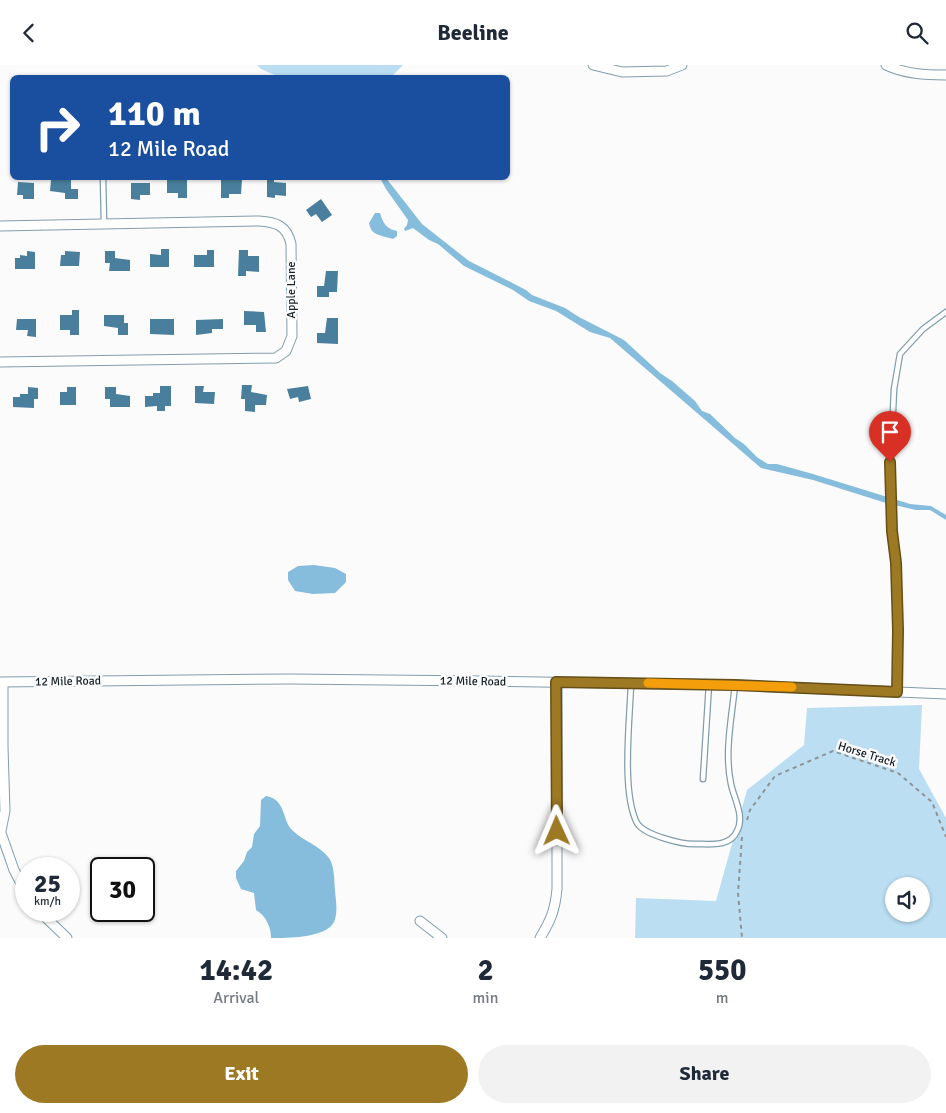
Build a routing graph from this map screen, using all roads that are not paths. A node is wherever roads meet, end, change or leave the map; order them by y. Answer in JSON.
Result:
{"nodes":[{"id":1,"x":593,"y":65,"type":"edge"},
{"id":2,"x":682,"y":65,"type":"edge"},
{"id":3,"x":886,"y":65,"type":"edge"},
{"id":4,"x":946,"y":75,"type":"edge"},
{"id":5,"x":103,"y":180,"type":"edge"},
{"id":6,"x":104,"y":224,"type":"junction"},
{"id":7,"x":0,"y":225,"type":"edge"},
{"id":8,"x":946,"y":312,"type":"edge"},
{"id":9,"x":0,"y":362,"type":"edge"},
{"id":10,"x":2,"y":682,"type":"edge"},
{"id":11,"x":556,"y":682,"type":"junction"},
{"id":12,"x":631,"y":683,"type":"junction"},
{"id":13,"x":709,"y":684,"type":"junction"},
{"id":14,"x":735,"y":685,"type":"junction"},
{"id":15,"x":897,"y":692,"type":"junction"},
{"id":16,"x":946,"y":694,"type":"edge"},
{"id":17,"x":1,"y":748,"type":"edge"},
{"id":18,"x":703,"y":779,"type":"dead end"},
{"id":19,"x":1,"y":831,"type":"edge"},
{"id":20,"x":15,"y":872,"type":"edge"},
{"id":21,"x":420,"y":921,"type":"dead end"},
{"id":22,"x":50,"y":922,"type":"edge"},
{"id":23,"x":67,"y":938,"type":"edge"},
{"id":24,"x":442,"y":938,"type":"edge"},
{"id":25,"x":540,"y":938,"type":"edge"}],
"edges":[{"from":1,"to":2,"type":"street"},
{"from":3,"to":4,"type":"street"},
{"from":5,"to":6,"type":"lane"},
{"from":6,"to":7,"type":"street","name":"Apple Lane"},
{"from":6,"to":9,"type":"street","name":"Apple Lane"},
{"from":8,"to":15,"type":"lane"},
{"from":10,"to":11,"type":"street","name":"12 Mile Road"},
{"from":10,"to":17,"type":"street"},
{"from":11,"to":12,"type":"street","name":"12 Mile Road"},
{"from":11,"to":25,"type":"street"},
{"from":12,"to":13,"type":"street","name":"12 Mile Road"},
{"from":12,"to":14,"type":"lane"},
{"from":13,"to":14,"type":"street","name":"12 Mile Road"},
{"from":13,"to":18,"type":"lane"},
{"from":14,"to":15,"type":"street","name":"12 Mile Road"},
{"from":15,"to":16,"type":"street","name":"12 Mile Road"},
{"from":17,"to":19,"type":"street"},
{"from":19,"to":20,"type":"street"},
{"from":21,"to":24,"type":"street"},
{"from":22,"to":23,"type":"street"}]}
